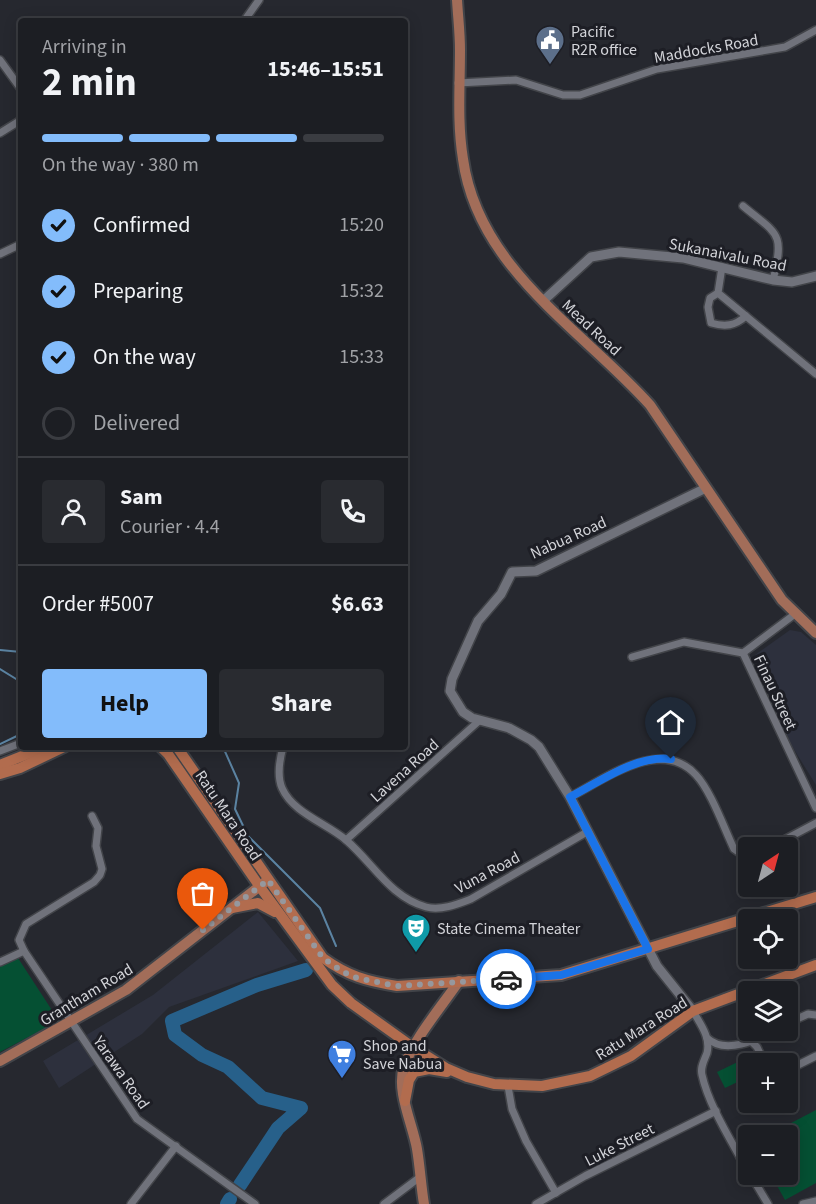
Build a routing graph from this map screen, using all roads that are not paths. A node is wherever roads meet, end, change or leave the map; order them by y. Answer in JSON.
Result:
{"nodes":[{"id":1,"x":259,"y":0,"type":"edge"},
{"id":2,"x":457,"y":0,"type":"edge"},
{"id":3,"x":246,"y":18,"type":"edge"},
{"id":4,"x":816,"y":30,"type":"edge"},
{"id":5,"x":0,"y":60,"type":"edge"},
{"id":6,"x":458,"y":83,"type":"junction"},
{"id":7,"x":18,"y":85,"type":"edge"},
{"id":8,"x":18,"y":122,"type":"edge"},
{"id":9,"x":0,"y":133,"type":"edge"},
{"id":10,"x":743,"y":206,"type":"dead end"},
{"id":11,"x":18,"y":245,"type":"edge"},
{"id":12,"x":0,"y":254,"type":"edge"},
{"id":13,"x":722,"y":267,"type":"junction"},
{"id":14,"x":816,"y":276,"type":"edge"},
{"id":15,"x":773,"y":280,"type":"junction"},
{"id":16,"x":718,"y":293,"type":"junction"},
{"id":17,"x":543,"y":301,"type":"junction"},
{"id":18,"x":746,"y":316,"type":"junction"},
{"id":19,"x":816,"y":374,"type":"edge"},
{"id":20,"x":706,"y":488,"type":"junction"},
{"id":21,"x":795,"y":614,"type":"junction"},
{"id":22,"x":816,"y":633,"type":"edge"},
{"id":23,"x":743,"y":653,"type":"junction"},
{"id":24,"x":632,"y":657,"type":"dead end"},
{"id":25,"x":480,"y":720,"type":"junction"},
{"id":26,"x":18,"y":744,"type":"edge"},
{"id":27,"x":38,"y":750,"type":"edge"},
{"id":28,"x":58,"y":750,"type":"edge"},
{"id":29,"x":164,"y":750,"type":"edge"},
{"id":30,"x":179,"y":750,"type":"edge"},
{"id":31,"x":284,"y":750,"type":"edge"},
{"id":32,"x":0,"y":751,"type":"edge"},
{"id":33,"x":0,"y":765,"type":"edge"},
{"id":34,"x":0,"y":774,"type":"edge"},
{"id":35,"x":570,"y":797,"type":"junction"},
{"id":36,"x":816,"y":808,"type":"edge"},
{"id":37,"x":92,"y":816,"type":"dead end"},
{"id":38,"x":816,"y":823,"type":"edge"},
{"id":39,"x":587,"y":832,"type":"junction"},
{"id":40,"x":790,"y":837,"type":"edge"},
{"id":41,"x":346,"y":840,"type":"junction"},
{"id":42,"x":738,"y":852,"type":"edge"},
{"id":43,"x":264,"y":884,"type":"junction"},
{"id":44,"x":816,"y":897,"type":"edge"},
{"id":45,"x":232,"y":908,"type":"junction"},
{"id":46,"x":280,"y":915,"type":"junction"},
{"id":47,"x":648,"y":949,"type":"junction"},
{"id":48,"x":24,"y":951,"type":"junction"},
{"id":49,"x":0,"y":963,"type":"edge"},
{"id":50,"x":816,"y":965,"type":"edge"},
{"id":51,"x":459,"y":981,"type":"junction"},
{"id":52,"x":693,"y":1011,"type":"junction"},
{"id":53,"x":816,"y":1015,"type":"edge"},
{"id":54,"x":798,"y":1018,"type":"edge"},
{"id":55,"x":72,"y":1021,"type":"junction"},
{"id":56,"x":707,"y":1038,"type":"junction"},
{"id":57,"x":751,"y":1041,"type":"joint"},
{"id":58,"x":414,"y":1048,"type":"junction"},
{"id":59,"x":760,"y":1053,"type":"edge"},
{"id":60,"x":816,"y":1056,"type":"edge"},
{"id":61,"x":0,"y":1061,"type":"edge"},
{"id":62,"x":798,"y":1065,"type":"edge"},
{"id":63,"x":467,"y":1077,"type":"junction"},
{"id":64,"x":508,"y":1086,"type":"junction"},
{"id":65,"x":405,"y":1101,"type":"junction"},
{"id":66,"x":716,"y":1111,"type":"junction"},
{"id":67,"x":176,"y":1146,"type":"junction"},
{"id":68,"x":738,"y":1152,"type":"edge"},
{"id":69,"x":420,"y":1177,"type":"junction"},
{"id":70,"x":756,"y":1185,"type":"edge"},
{"id":71,"x":556,"y":1193,"type":"junction"},
{"id":72,"x":816,"y":1201,"type":"edge"},
{"id":73,"x":130,"y":1204,"type":"edge"},
{"id":74,"x":255,"y":1204,"type":"edge"},
{"id":75,"x":384,"y":1204,"type":"edge"},
{"id":76,"x":424,"y":1204,"type":"edge"},
{"id":77,"x":536,"y":1204,"type":"edge"},
{"id":78,"x":768,"y":1204,"type":"edge"},
{"id":79,"x":802,"y":1204,"type":"edge"}],
"edges":[{"from":1,"to":3,"type":"street"},
{"from":2,"to":6,"type":"main road","name":"Mead Road"},
{"from":4,"to":6,"type":"street","name":"Maddocks Road"},
{"from":5,"to":7,"type":"street"},
{"from":6,"to":17,"type":"main road","name":"Mead Road"},
{"from":8,"to":9,"type":"street"},
{"from":10,"to":15,"type":"street"},
{"from":11,"to":12,"type":"street"},
{"from":13,"to":15,"type":"main road","name":"Sukanaivalu Road"},
{"from":13,"to":16,"type":"street"},
{"from":13,"to":17,"type":"main road","name":"Sukanaivalu Road"},
{"from":14,"to":15,"type":"main road","name":"Sukanaivalu Road"},
{"from":16,"to":18,"type":"street"},
{"from":16,"to":18,"type":"street"},
{"from":17,"to":20,"type":"main road","name":"Mead Road"},
{"from":18,"to":19,"type":"street"},
{"from":20,"to":21,"type":"main road","name":"Mead Road"},
{"from":20,"to":25,"type":"main road","name":"Nabua Road"},
{"from":21,"to":22,"type":"main road","name":"Mead Road"},
{"from":21,"to":23,"type":"street"},
{"from":23,"to":24,"type":"street"},
{"from":23,"to":36,"type":"street","name":"Finau Street"},
{"from":25,"to":35,"type":"main road","name":"Nabua Road"},
{"from":25,"to":41,"type":"street","name":"Lavena Road"},
{"from":26,"to":32,"type":"street"},
{"from":27,"to":33,"type":"highway"},
{"from":28,"to":34,"type":"highway"},
{"from":29,"to":43,"type":"highway","name":"Ratu Mara Road"},
{"from":30,"to":43,"type":"highway","name":"Ratu Mara Road"},
{"from":31,"to":41,"type":"street","name":"Vuna Road"},
{"from":35,"to":39,"type":"main road","name":"Nabua Road"},
{"from":35,"to":42,"type":"street"},
{"from":37,"to":48,"type":"street"},
{"from":38,"to":40,"type":"street"},
{"from":39,"to":41,"type":"street","name":"Vuna Road"},
{"from":39,"to":47,"type":"main road","name":"Nabua Road"},
{"from":43,"to":45,"type":"main road","name":"Grantham Road"},
{"from":43,"to":46,"type":"highway","name":"Ratu Mara Road"},
{"from":43,"to":51,"type":"highway","name":"Ratu Mara Road"},
{"from":44,"to":47,"type":"highway","name":"Ratu Mara Road"},
{"from":45,"to":46,"type":"highway"},
{"from":45,"to":55,"type":"main road","name":"Grantham Road"},
{"from":46,"to":58,"type":"highway","name":"Ratu Mara Road"},
{"from":47,"to":51,"type":"highway","name":"Ratu Mara Road"},
{"from":47,"to":52,"type":"main road","name":"Nabua Road"},
{"from":48,"to":49,"type":"street"},
{"from":48,"to":55,"type":"street","name":"Yarawa Road"},
{"from":50,"to":52,"type":"highway","name":"Ratu Mara Road"},
{"from":51,"to":58,"type":"main road"},
{"from":52,"to":56,"type":"street"},
{"from":52,"to":64,"type":"highway","name":"Ratu Mara Road"},
{"from":53,"to":54,"type":"street"},
{"from":55,"to":61,"type":"main road","name":"Grantham Road"},
{"from":55,"to":67,"type":"street","name":"Yarawa Road"},
{"from":56,"to":57,"type":"street"},
{"from":56,"to":66,"type":"street"},
{"from":57,"to":59,"type":"street"},
{"from":58,"to":63,"type":"highway","name":"Ratu Mara Road"},
{"from":58,"to":65,"type":"main road"},
{"from":60,"to":62,"type":"street"},
{"from":63,"to":64,"type":"highway","name":"Ratu Mara Road"},
{"from":63,"to":65,"type":"highway"},
{"from":64,"to":71,"type":"street"},
{"from":65,"to":69,"type":"main road"},
{"from":66,"to":68,"type":"street"},
{"from":66,"to":71,"type":"street","name":"Luke Street"},
{"from":67,"to":73,"type":"street"},
{"from":67,"to":74,"type":"street","name":"Yarawa Road"},
{"from":69,"to":75,"type":"street"},
{"from":69,"to":76,"type":"main road"},
{"from":70,"to":78,"type":"street"},
{"from":71,"to":77,"type":"street","name":"Luke Street"},
{"from":72,"to":79,"type":"street"}]}
